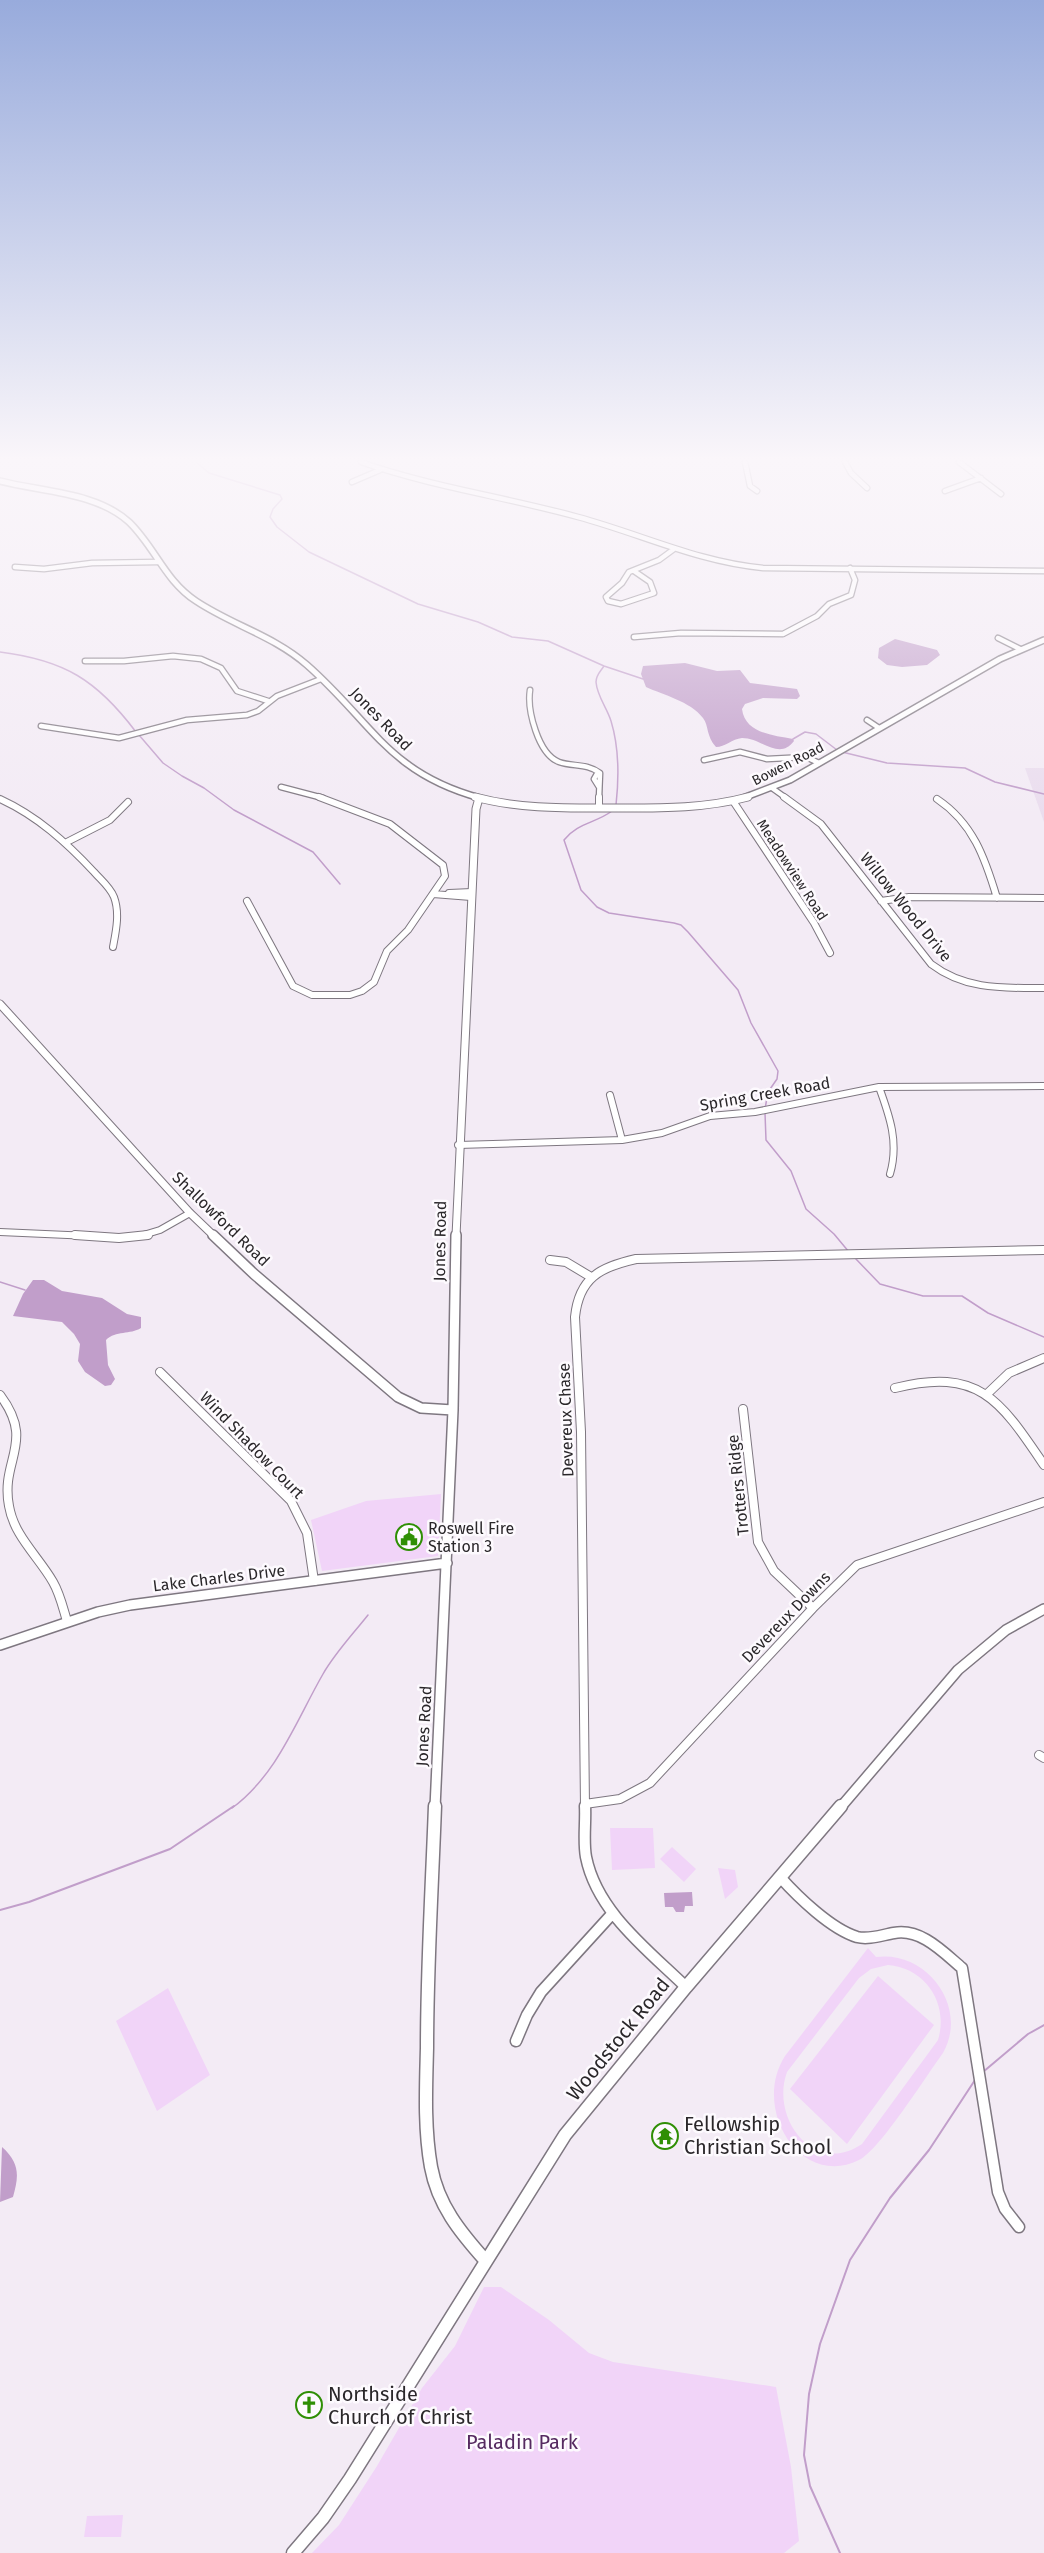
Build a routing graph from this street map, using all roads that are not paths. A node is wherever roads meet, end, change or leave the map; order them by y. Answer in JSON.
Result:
{"nodes":[{"id":1,"x":171,"y":581,"type":"edge"},
{"id":2,"x":622,"y":581,"type":"edge"},
{"id":3,"x":648,"y":581,"type":"edge"},
{"id":4,"x":855,"y":581,"type":"edge"},
{"id":5,"x":634,"y":637,"type":"dead end"},
{"id":6,"x":998,"y":638,"type":"dead end"},
{"id":7,"x":1044,"y":640,"type":"edge"},
{"id":8,"x":1020,"y":649,"type":"junction"},
{"id":9,"x":85,"y":661,"type":"dead end"},
{"id":10,"x":321,"y":679,"type":"junction"},
{"id":11,"x":530,"y":690,"type":"dead end"},
{"id":12,"x":268,"y":701,"type":"junction"},
{"id":13,"x":867,"y":720,"type":"dead end"},
{"id":14,"x":41,"y":726,"type":"dead end"},
{"id":15,"x":879,"y":728,"type":"junction"},
{"id":16,"x":704,"y":760,"type":"dead end"},
{"id":17,"x":819,"y":763,"type":"junction"},
{"id":18,"x":281,"y":787,"type":"dead end"},
{"id":19,"x":772,"y":788,"type":"junction"},
{"id":20,"x":479,"y":798,"type":"junction"},
{"id":21,"x":0,"y":799,"type":"edge"},
{"id":22,"x":937,"y":799,"type":"dead end"},
{"id":23,"x":733,"y":801,"type":"junction"},
{"id":24,"x":128,"y":802,"type":"dead end"},
{"id":25,"x":599,"y":808,"type":"junction"},
{"id":26,"x":65,"y":843,"type":"junction"},
{"id":27,"x":433,"y":894,"type":"junction"},
{"id":28,"x":472,"y":894,"type":"junction"},
{"id":29,"x":997,"y":897,"type":"junction"},
{"id":30,"x":1044,"y":898,"type":"edge"},
{"id":31,"x":247,"y":901,"type":"dead end"},
{"id":32,"x":881,"y":901,"type":"junction"},
{"id":33,"x":113,"y":947,"type":"dead end"},
{"id":34,"x":830,"y":953,"type":"dead end"},
{"id":35,"x":1044,"y":988,"type":"edge"},
{"id":36,"x":0,"y":1004,"type":"edge"},
{"id":37,"x":1044,"y":1086,"type":"edge"},
{"id":38,"x":879,"y":1087,"type":"junction"},
{"id":39,"x":610,"y":1095,"type":"dead end"},
{"id":40,"x":622,"y":1140,"type":"junction"},
{"id":41,"x":458,"y":1145,"type":"junction"},
{"id":42,"x":890,"y":1174,"type":"dead end"},
{"id":43,"x":190,"y":1213,"type":"junction"},
{"id":44,"x":0,"y":1232,"type":"edge"},
{"id":45,"x":1044,"y":1250,"type":"edge"},
{"id":46,"x":550,"y":1260,"type":"dead end"},
{"id":47,"x":591,"y":1277,"type":"junction"},
{"id":48,"x":1044,"y":1358,"type":"edge"},
{"id":49,"x":160,"y":1372,"type":"dead end"},
{"id":50,"x":895,"y":1388,"type":"dead end"},
{"id":51,"x":987,"y":1394,"type":"junction"},
{"id":52,"x":0,"y":1395,"type":"edge"},
{"id":53,"x":743,"y":1409,"type":"dead end"},
{"id":54,"x":453,"y":1410,"type":"junction"},
{"id":55,"x":1044,"y":1465,"type":"edge"},
{"id":56,"x":1044,"y":1502,"type":"edge"},
{"id":57,"x":447,"y":1563,"type":"junction"},
{"id":58,"x":314,"y":1581,"type":"junction"},
{"id":59,"x":813,"y":1608,"type":"junction"},
{"id":60,"x":1044,"y":1609,"type":"edge"},
{"id":61,"x":67,"y":1621,"type":"junction"},
{"id":62,"x":0,"y":1645,"type":"edge"},
{"id":63,"x":585,"y":1804,"type":"junction"},
{"id":64,"x":780,"y":1877,"type":"junction"},
{"id":65,"x":612,"y":1914,"type":"junction"},
{"id":66,"x":686,"y":1987,"type":"junction"},
{"id":67,"x":516,"y":2041,"type":"dead end"},
{"id":68,"x":1019,"y":2227,"type":"dead end"},
{"id":69,"x":485,"y":2260,"type":"junction"},
{"id":70,"x":293,"y":2553,"type":"edge"}],
"edges":[{"from":1,"to":10,"type":"street","name":"Jones Road"},
{"from":2,"to":3,"type":"street"},
{"from":4,"to":5,"type":"street"},
{"from":6,"to":8,"type":"street"},
{"from":7,"to":8,"type":"street","name":"Bowen Road"},
{"from":8,"to":15,"type":"street","name":"Bowen Road"},
{"from":9,"to":12,"type":"street"},
{"from":10,"to":12,"type":"street"},
{"from":10,"to":20,"type":"street","name":"Jones Road"},
{"from":11,"to":25,"type":"street"},
{"from":12,"to":14,"type":"street"},
{"from":13,"to":15,"type":"street"},
{"from":15,"to":17,"type":"street","name":"Bowen Road"},
{"from":16,"to":17,"type":"street"},
{"from":17,"to":19,"type":"street","name":"Bowen Road"},
{"from":18,"to":27,"type":"street"},
{"from":19,"to":23,"type":"street","name":"Bowen Road"},
{"from":19,"to":32,"type":"street","name":"Willow Wood Drive"},
{"from":20,"to":25,"type":"street","name":"Bowen Road"},
{"from":20,"to":28,"type":"street","name":"Jones Road"},
{"from":21,"to":26,"type":"street"},
{"from":22,"to":29,"type":"street"},
{"from":23,"to":25,"type":"street","name":"Bowen Road"},
{"from":23,"to":34,"type":"street","name":"Meadowview Road"},
{"from":24,"to":26,"type":"street"},
{"from":26,"to":33,"type":"street"},
{"from":27,"to":28,"type":"street"},
{"from":27,"to":31,"type":"street"},
{"from":28,"to":41,"type":"street","name":"Jones Road"},
{"from":29,"to":30,"type":"street"},
{"from":29,"to":32,"type":"street"},
{"from":32,"to":35,"type":"street","name":"Willow Wood Drive"},
{"from":36,"to":43,"type":"street","name":"Shallowford Road"},
{"from":37,"to":38,"type":"street","name":"Spring Creek Road"},
{"from":38,"to":40,"type":"street","name":"Spring Creek Road"},
{"from":38,"to":42,"type":"street"},
{"from":39,"to":40,"type":"street"},
{"from":40,"to":41,"type":"street","name":"Spring Creek Road"},
{"from":41,"to":54,"type":"street","name":"Jones Road"},
{"from":43,"to":44,"type":"street"},
{"from":43,"to":54,"type":"street","name":"Shallowford Road"},
{"from":45,"to":47,"type":"street"},
{"from":46,"to":47,"type":"street"},
{"from":47,"to":63,"type":"street","name":"Devereux Chase"},
{"from":48,"to":51,"type":"street"},
{"from":49,"to":58,"type":"street","name":"Wind Shadow Court"},
{"from":50,"to":51,"type":"street"},
{"from":51,"to":55,"type":"street"},
{"from":52,"to":61,"type":"street"},
{"from":53,"to":59,"type":"street","name":"Trotters Ridge"},
{"from":54,"to":57,"type":"street","name":"Jones Road"},
{"from":56,"to":59,"type":"street","name":"Devereux Downs"},
{"from":57,"to":58,"type":"street","name":"Lake Charles Drive"},
{"from":57,"to":69,"type":"street","name":"Jones Road"},
{"from":58,"to":61,"type":"street","name":"Lake Charles Drive"},
{"from":59,"to":63,"type":"street","name":"Devereux Downs"},
{"from":60,"to":64,"type":"street","name":"Woodstock Road"},
{"from":61,"to":62,"type":"street","name":"Lake Charles Drive"},
{"from":63,"to":65,"type":"street","name":"Devereux Chase"},
{"from":64,"to":66,"type":"street","name":"Woodstock Road"},
{"from":64,"to":68,"type":"street"},
{"from":65,"to":66,"type":"street","name":"Devereux Chase"},
{"from":65,"to":67,"type":"street"},
{"from":66,"to":69,"type":"street","name":"Woodstock Road"},
{"from":69,"to":70,"type":"street","name":"Woodstock Road"}]}
